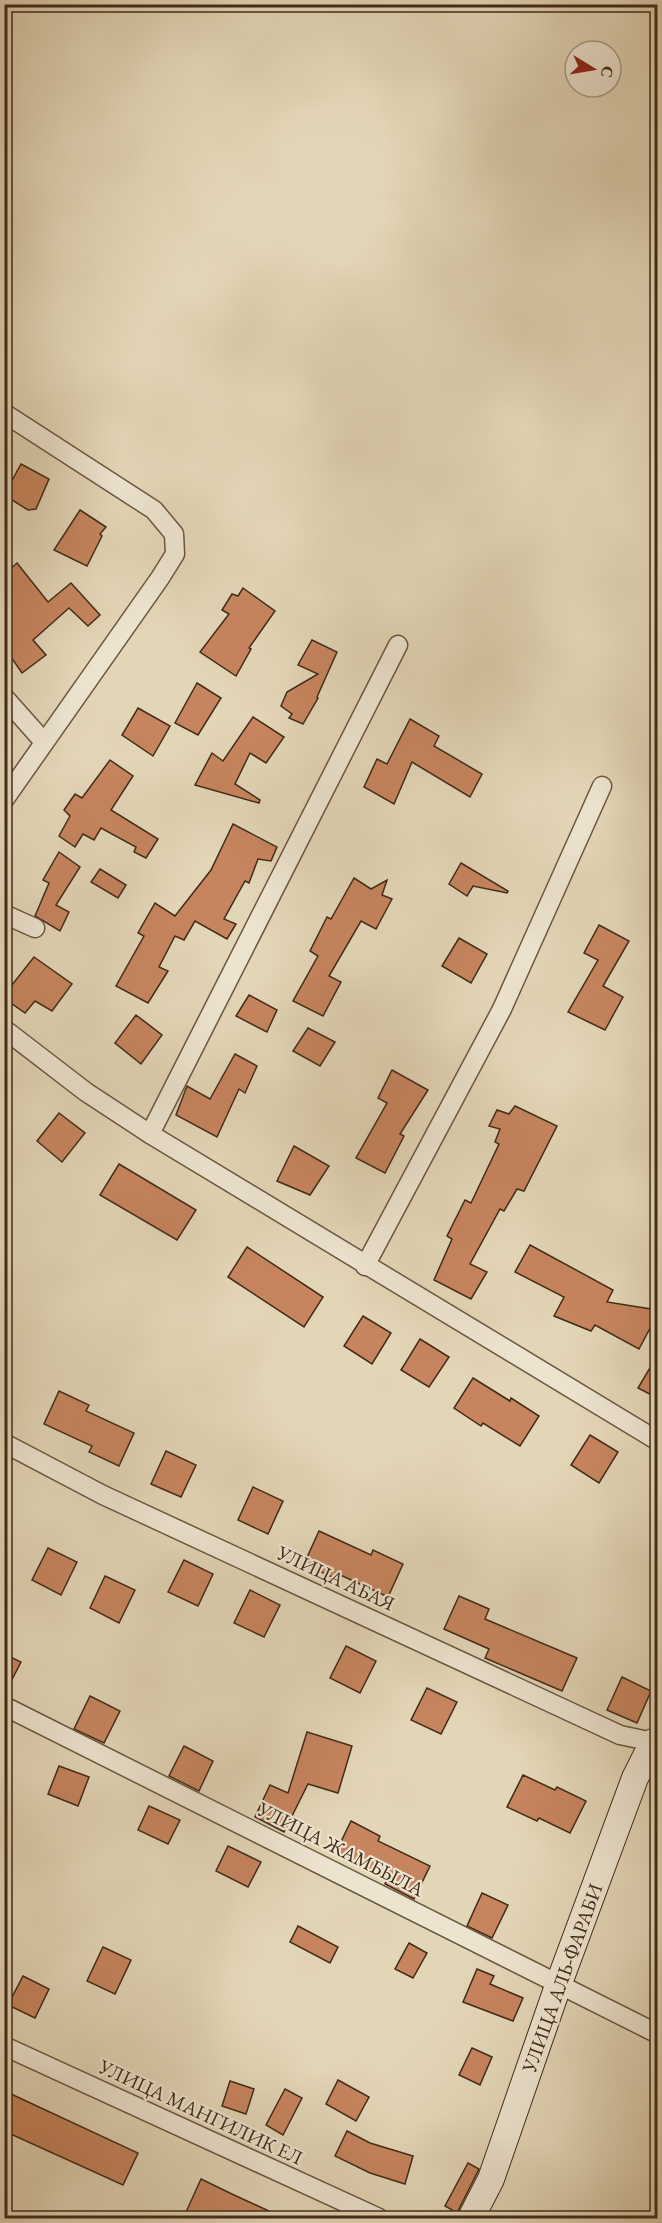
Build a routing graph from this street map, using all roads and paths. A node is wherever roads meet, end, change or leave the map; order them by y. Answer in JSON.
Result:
{"nodes":[{"id":1,"x":4,"y":413,"type":"edge"},
{"id":2,"x":398,"y":645,"type":"dead end"},
{"id":3,"x":4,"y":698,"type":"edge"},
{"id":4,"x":44,"y":742,"type":"junction"},
{"id":5,"x":602,"y":786,"type":"dead end"},
{"id":6,"x":4,"y":800,"type":"edge"},
{"id":7,"x":4,"y":914,"type":"edge"},
{"id":8,"x":35,"y":928,"type":"dead end"},
{"id":9,"x":4,"y":1029,"type":"edge"},
{"id":10,"x":150,"y":1134,"type":"junction"},
{"id":11,"x":365,"y":1266,"type":"junction"},
{"id":12,"x":657,"y":1441,"type":"edge"},
{"id":13,"x":4,"y":1443,"type":"edge"},
{"id":14,"x":4,"y":1706,"type":"edge"},
{"id":15,"x":656,"y":1740,"type":"edge"},
{"id":16,"x":559,"y":1983,"type":"junction"},
{"id":17,"x":657,"y":2034,"type":"edge"},
{"id":18,"x":4,"y":2046,"type":"edge"},
{"id":19,"x":379,"y":2218,"type":"edge"},
{"id":20,"x":471,"y":2218,"type":"edge"}],
"edges":[{"from":1,"to":4,"type":"street"},
{"from":2,"to":10,"type":"street"},
{"from":3,"to":4,"type":"street"},
{"from":4,"to":6,"type":"street"},
{"from":5,"to":11,"type":"street"},
{"from":7,"to":8,"type":"street"},
{"from":9,"to":10,"type":"street"},
{"from":10,"to":11,"type":"street"},
{"from":11,"to":12,"type":"street"},
{"from":13,"to":15,"type":"street","name":"УЛИЦА АБАЯ"},
{"from":14,"to":16,"type":"street","name":"УЛИЦА ЖАМБЫЛА"},
{"from":15,"to":16,"type":"street","name":"УЛИЦА АЛЬ-ФАРАБИ"},
{"from":16,"to":17,"type":"street","name":"УЛИЦА ЖАМБЫЛА"},
{"from":16,"to":20,"type":"street","name":"УЛИЦА АЛЬ-ФАРАБИ"},
{"from":18,"to":19,"type":"street","name":"УЛИЦА МАНГИЛИК ЕЛ"}]}
